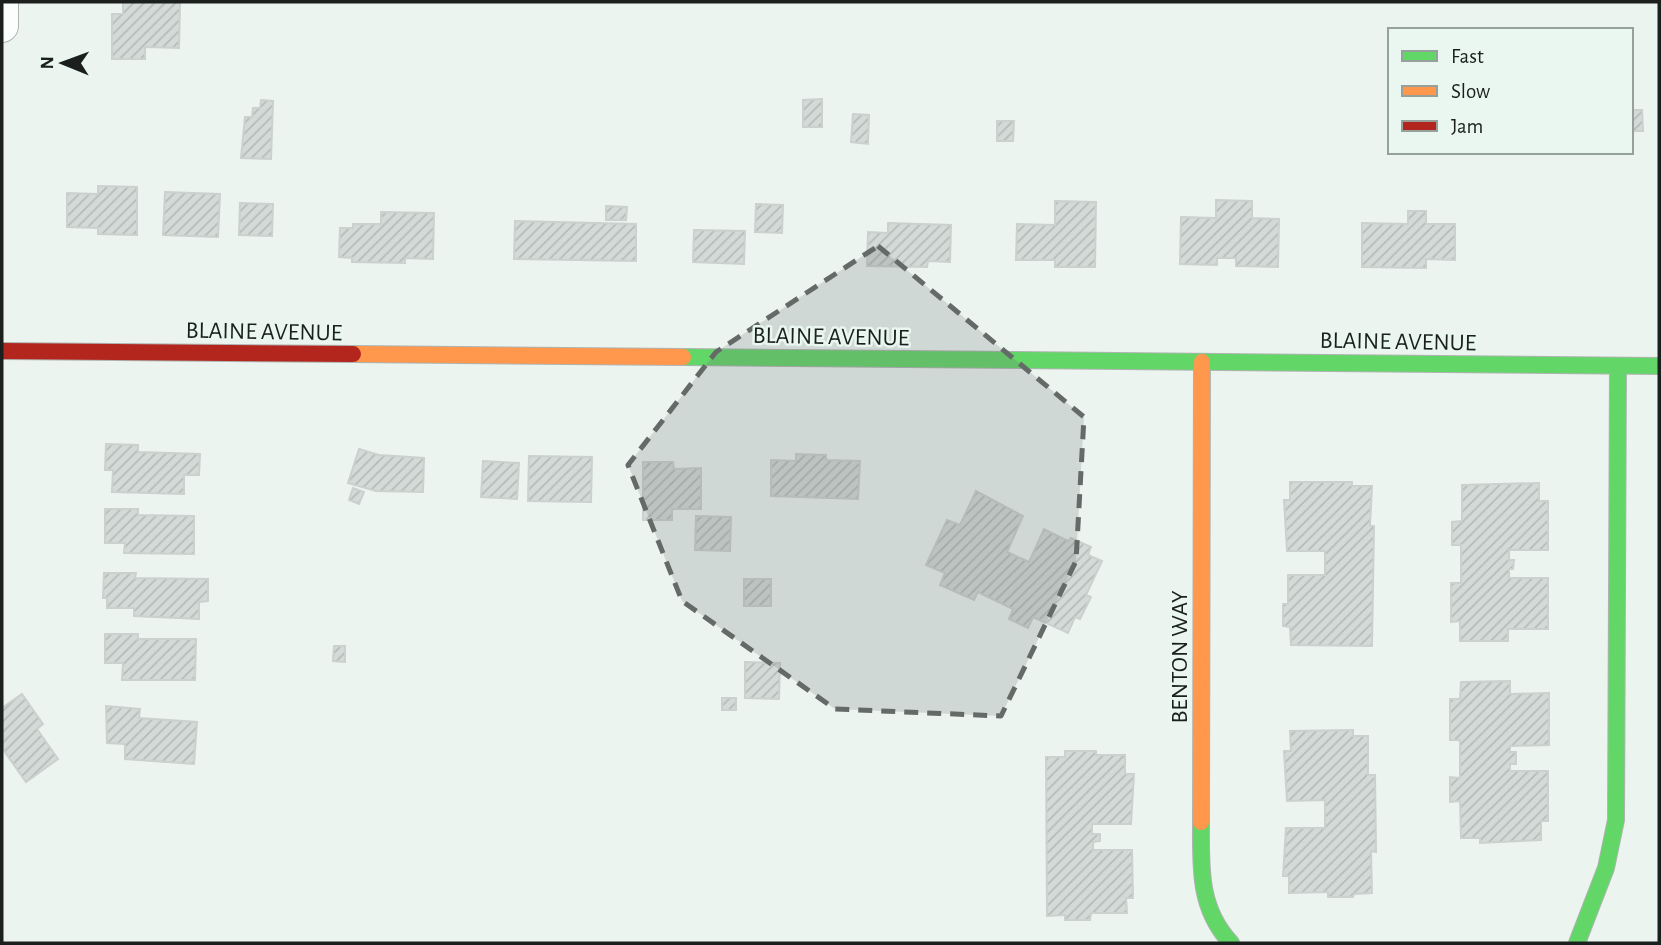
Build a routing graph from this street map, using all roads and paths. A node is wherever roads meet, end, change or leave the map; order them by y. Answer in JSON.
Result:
{"nodes":[{"id":1,"x":2,"y":2,"type":"edge"},
{"id":2,"x":2,"y":26,"type":"edge"},
{"id":3,"x":2,"y":351,"type":"edge"},
{"id":4,"x":1202,"y":362,"type":"junction"},
{"id":5,"x":1618,"y":366,"type":"junction"},
{"id":6,"x":1659,"y":366,"type":"edge"},
{"id":7,"x":1221,"y":940,"type":"edge"},
{"id":8,"x":1577,"y":943,"type":"edge"}],
"edges":[{"from":1,"to":2,"type":"street"},
{"from":3,"to":4,"type":"street","name":"BLAINE AVENUE"},
{"from":4,"to":5,"type":"street","name":"BLAINE AVENUE"},
{"from":4,"to":7,"type":"street","name":"BENTON WAY"},
{"from":5,"to":6,"type":"street","name":"BLAINE AVENUE"},
{"from":5,"to":8,"type":"street"}]}
